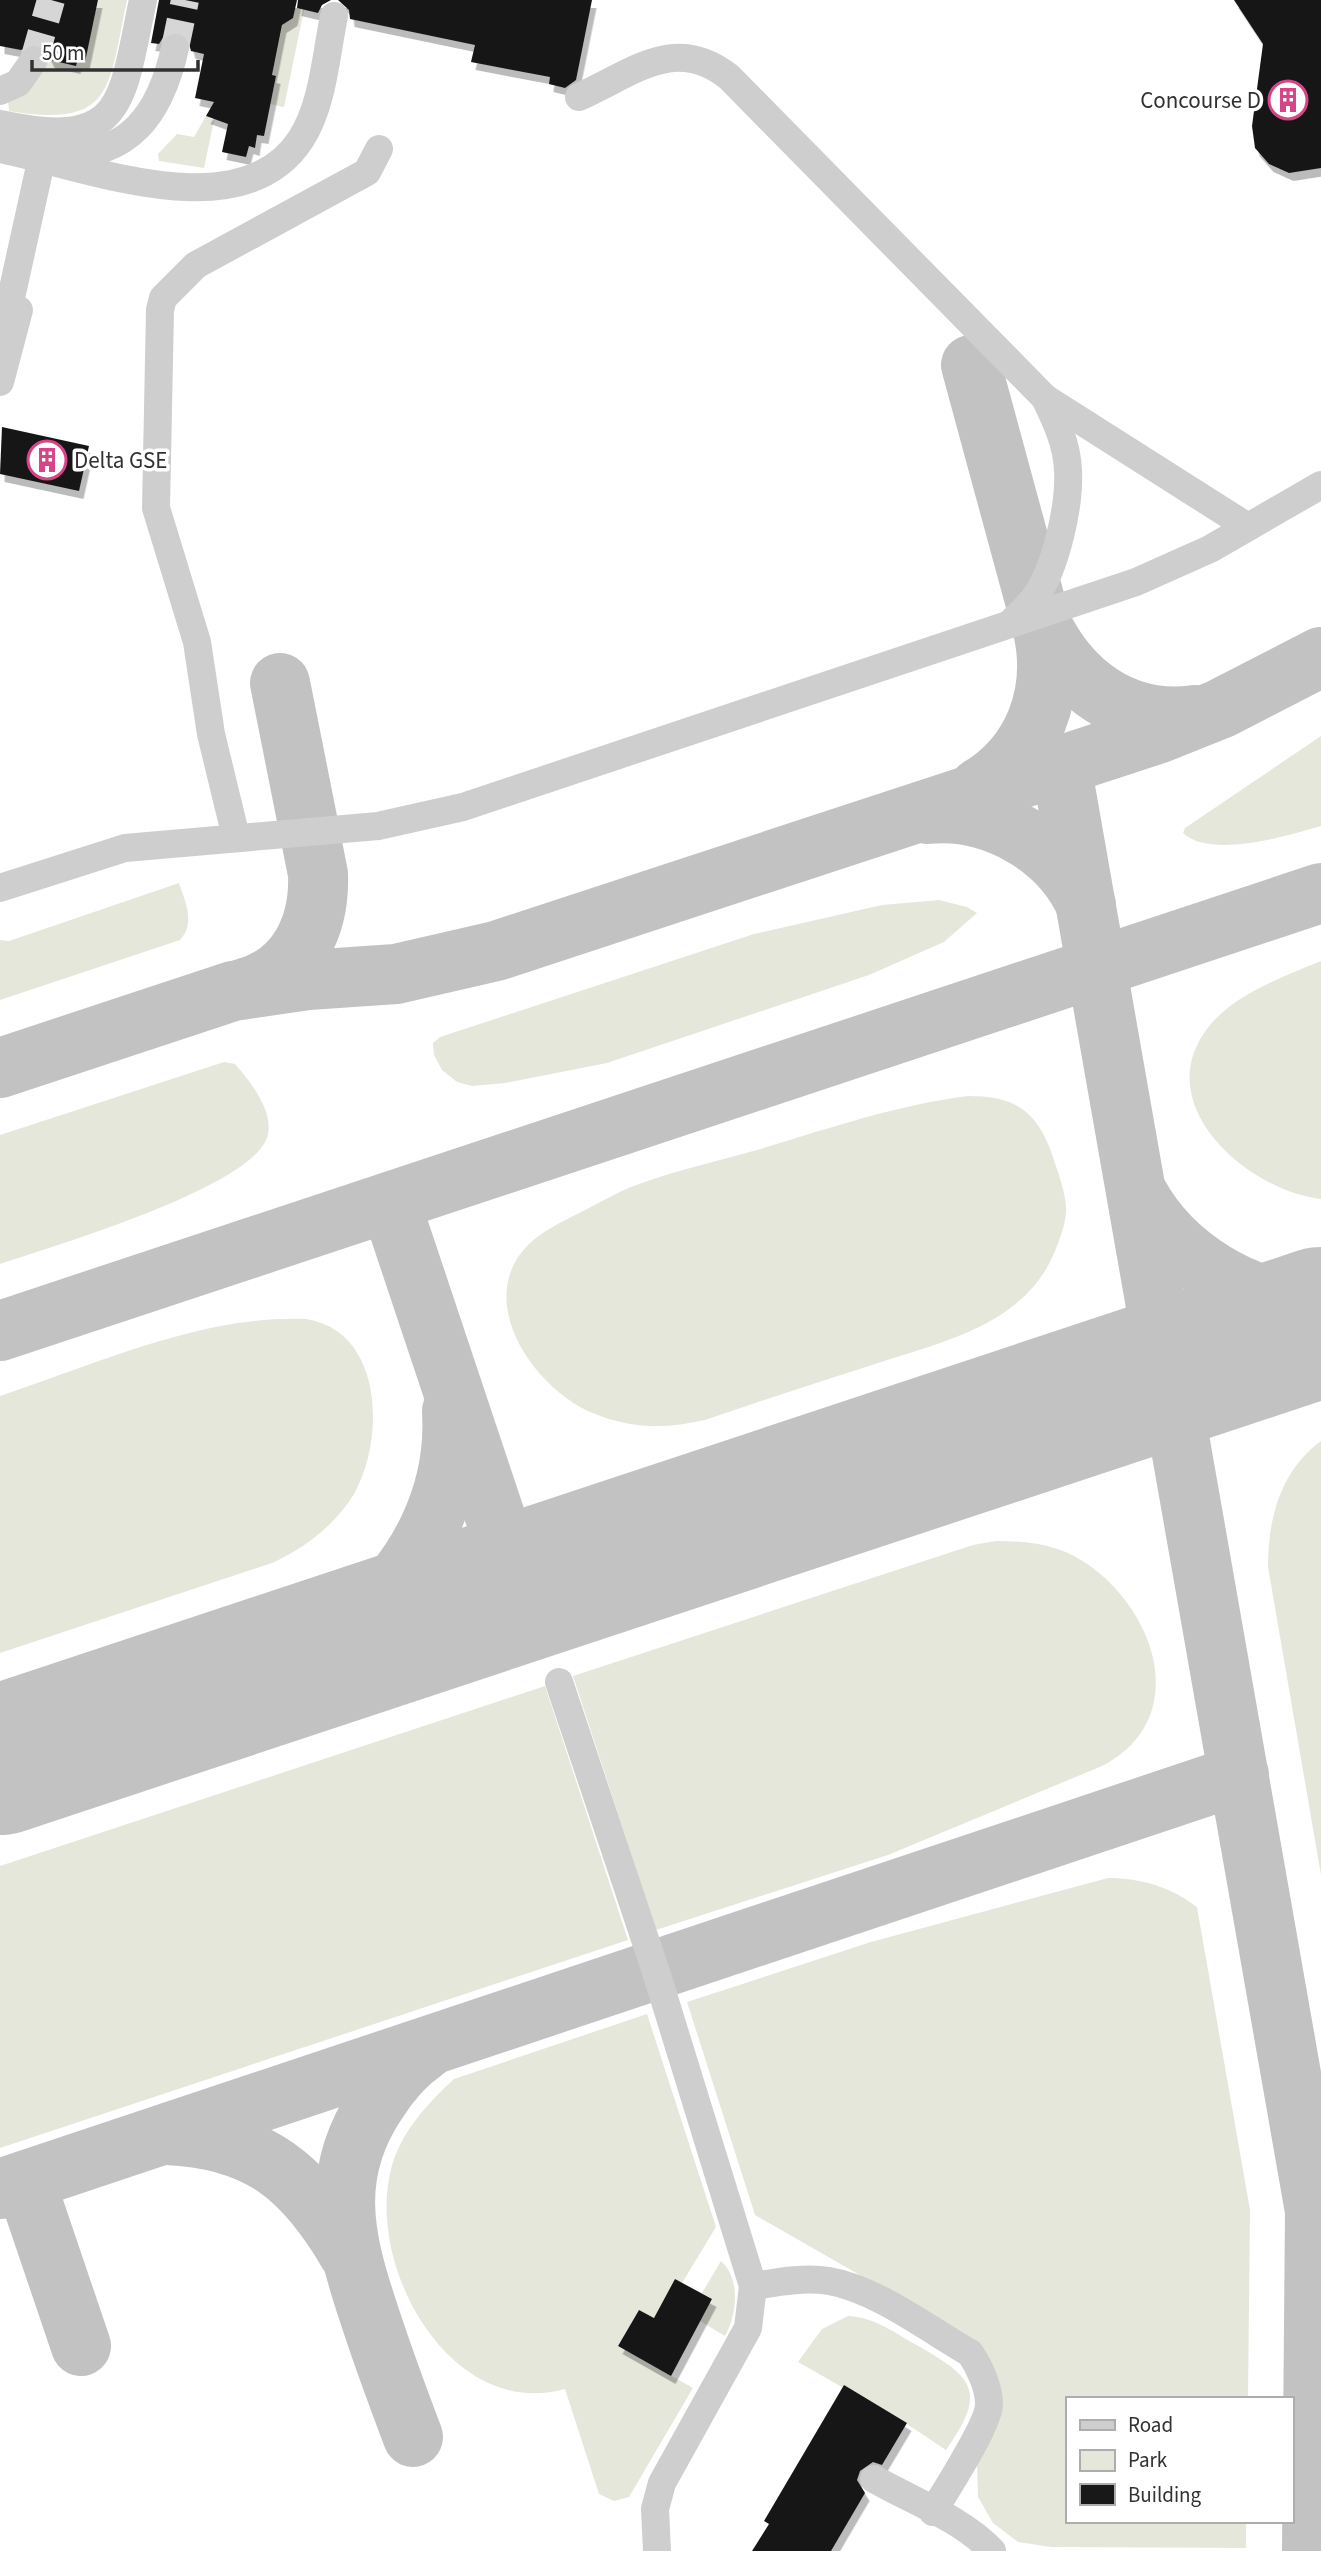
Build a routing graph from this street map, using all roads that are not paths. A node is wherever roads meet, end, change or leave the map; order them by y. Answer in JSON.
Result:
{"nodes":[{"id":1,"x":143,"y":0,"type":"edge"},
{"id":2,"x":334,"y":16,"type":"dead end"},
{"id":3,"x":175,"y":48,"type":"tunnel mouth"},
{"id":4,"x":34,"y":60,"type":"tunnel mouth"},
{"id":5,"x":0,"y":91,"type":"edge"},
{"id":6,"x":579,"y":97,"type":"dead end"},
{"id":7,"x":0,"y":124,"type":"edge"},
{"id":8,"x":44,"y":145,"type":"junction"},
{"id":9,"x":0,"y":149,"type":"edge"},
{"id":10,"x":379,"y":149,"type":"dead end"},
{"id":11,"x":23,"y":242,"type":"junction"},
{"id":12,"x":0,"y":330,"type":"edge"},
{"id":13,"x":0,"y":382,"type":"edge"},
{"id":14,"x":1045,"y":398,"type":"junction"},
{"id":15,"x":1321,"y":485,"type":"edge"},
{"id":16,"x":1248,"y":527,"type":"junction"},
{"id":17,"x":1007,"y":627,"type":"junction"},
{"id":18,"x":236,"y":837,"type":"junction"},
{"id":19,"x":0,"y":888,"type":"edge"},
{"id":20,"x":559,"y":1682,"type":"dead end"},
{"id":21,"x":753,"y":2286,"type":"junction"},
{"id":22,"x":874,"y":2479,"type":"dead end"},
{"id":23,"x":933,"y":2512,"type":"junction"},
{"id":24,"x":657,"y":2551,"type":"edge"},
{"id":25,"x":992,"y":2551,"type":"edge"}],
"edges":[{"from":1,"to":8,"type":"street"},
{"from":2,"to":8,"type":"street"},
{"from":3,"to":8,"type":"street"},
{"from":4,"to":5,"type":"street"},
{"from":6,"to":14,"type":"street"},
{"from":7,"to":8,"type":"street"},
{"from":8,"to":9,"type":"street"},
{"from":8,"to":11,"type":"street"},
{"from":10,"to":18,"type":"street"},
{"from":11,"to":12,"type":"street"},
{"from":11,"to":13,"type":"street"},
{"from":14,"to":16,"type":"street"},
{"from":14,"to":17,"type":"street"},
{"from":15,"to":16,"type":"street"},
{"from":16,"to":17,"type":"street"},
{"from":17,"to":18,"type":"street"},
{"from":18,"to":19,"type":"street"},
{"from":20,"to":21,"type":"street"},
{"from":21,"to":23,"type":"street"},
{"from":21,"to":24,"type":"street"},
{"from":22,"to":23,"type":"street"},
{"from":23,"to":25,"type":"street"}]}
